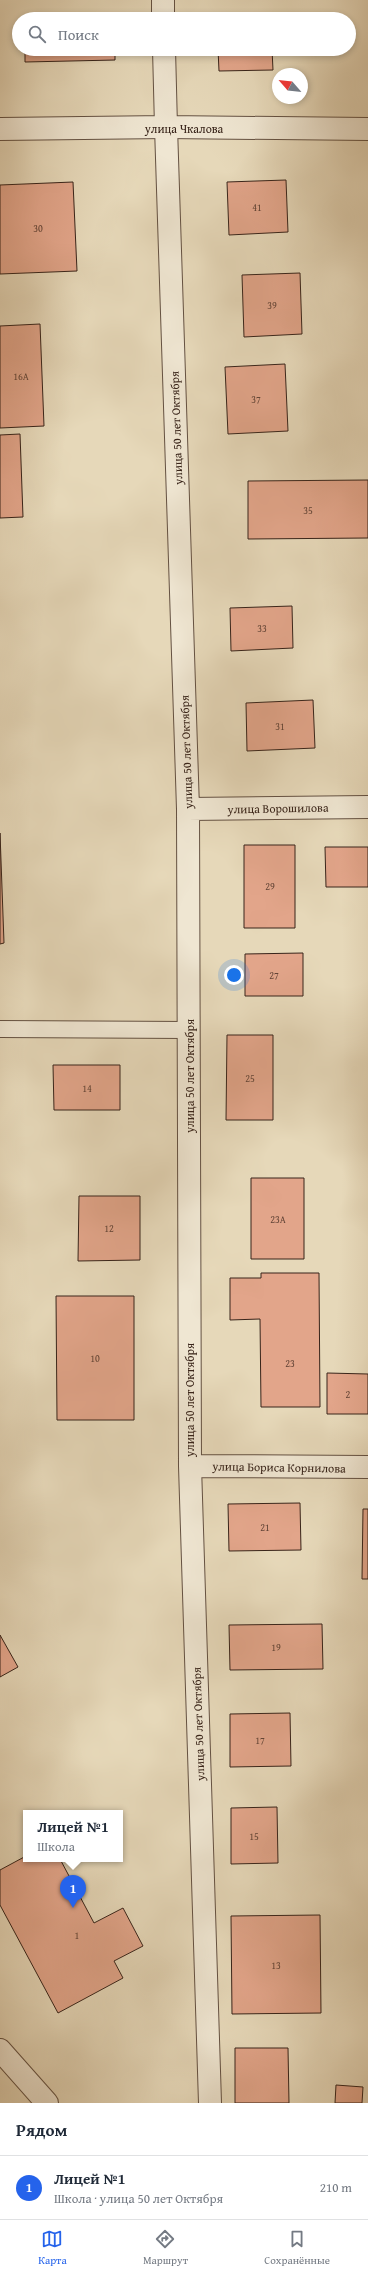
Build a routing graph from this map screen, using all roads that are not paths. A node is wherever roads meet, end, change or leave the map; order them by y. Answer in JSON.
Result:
{"nodes":[{"id":1,"x":163,"y":0,"type":"edge"},
{"id":2,"x":163,"y":12,"type":"edge"},
{"id":3,"x":164,"y":56,"type":"edge"},
{"id":4,"x":166,"y":127,"type":"junction"},
{"id":5,"x":0,"y":129,"type":"edge"},
{"id":6,"x":368,"y":129,"type":"edge"},
{"id":7,"x":368,"y":807,"type":"edge"},
{"id":8,"x":188,"y":809,"type":"junction"},
{"id":9,"x":0,"y":1029,"type":"edge"},
{"id":10,"x":188,"y":1030,"type":"junction"},
{"id":11,"x":190,"y":1466,"type":"junction"},
{"id":12,"x":368,"y":1467,"type":"edge"},
{"id":13,"x":0,"y":2050,"type":"edge"},
{"id":14,"x":47,"y":2103,"type":"edge"},
{"id":15,"x":210,"y":2103,"type":"edge"}],
"edges":[{"from":1,"to":2,"type":"street"},
{"from":3,"to":4,"type":"street","name":"улица 50 лет Октября"},
{"from":4,"to":5,"type":"street","name":"улица Чкалова"},
{"from":4,"to":6,"type":"street","name":"улица Чкалова"},
{"from":4,"to":8,"type":"street","name":"улица 50 лет Октября"},
{"from":7,"to":8,"type":"street","name":"улица Ворошилова"},
{"from":8,"to":10,"type":"street","name":"улица 50 лет Октября"},
{"from":9,"to":10,"type":"lane"},
{"from":10,"to":11,"type":"street","name":"улица 50 лет Октября"},
{"from":11,"to":12,"type":"street","name":"улица Бориса Корнилова"},
{"from":11,"to":15,"type":"street","name":"улица 50 лет Октября"},
{"from":13,"to":14,"type":"street"}]}
